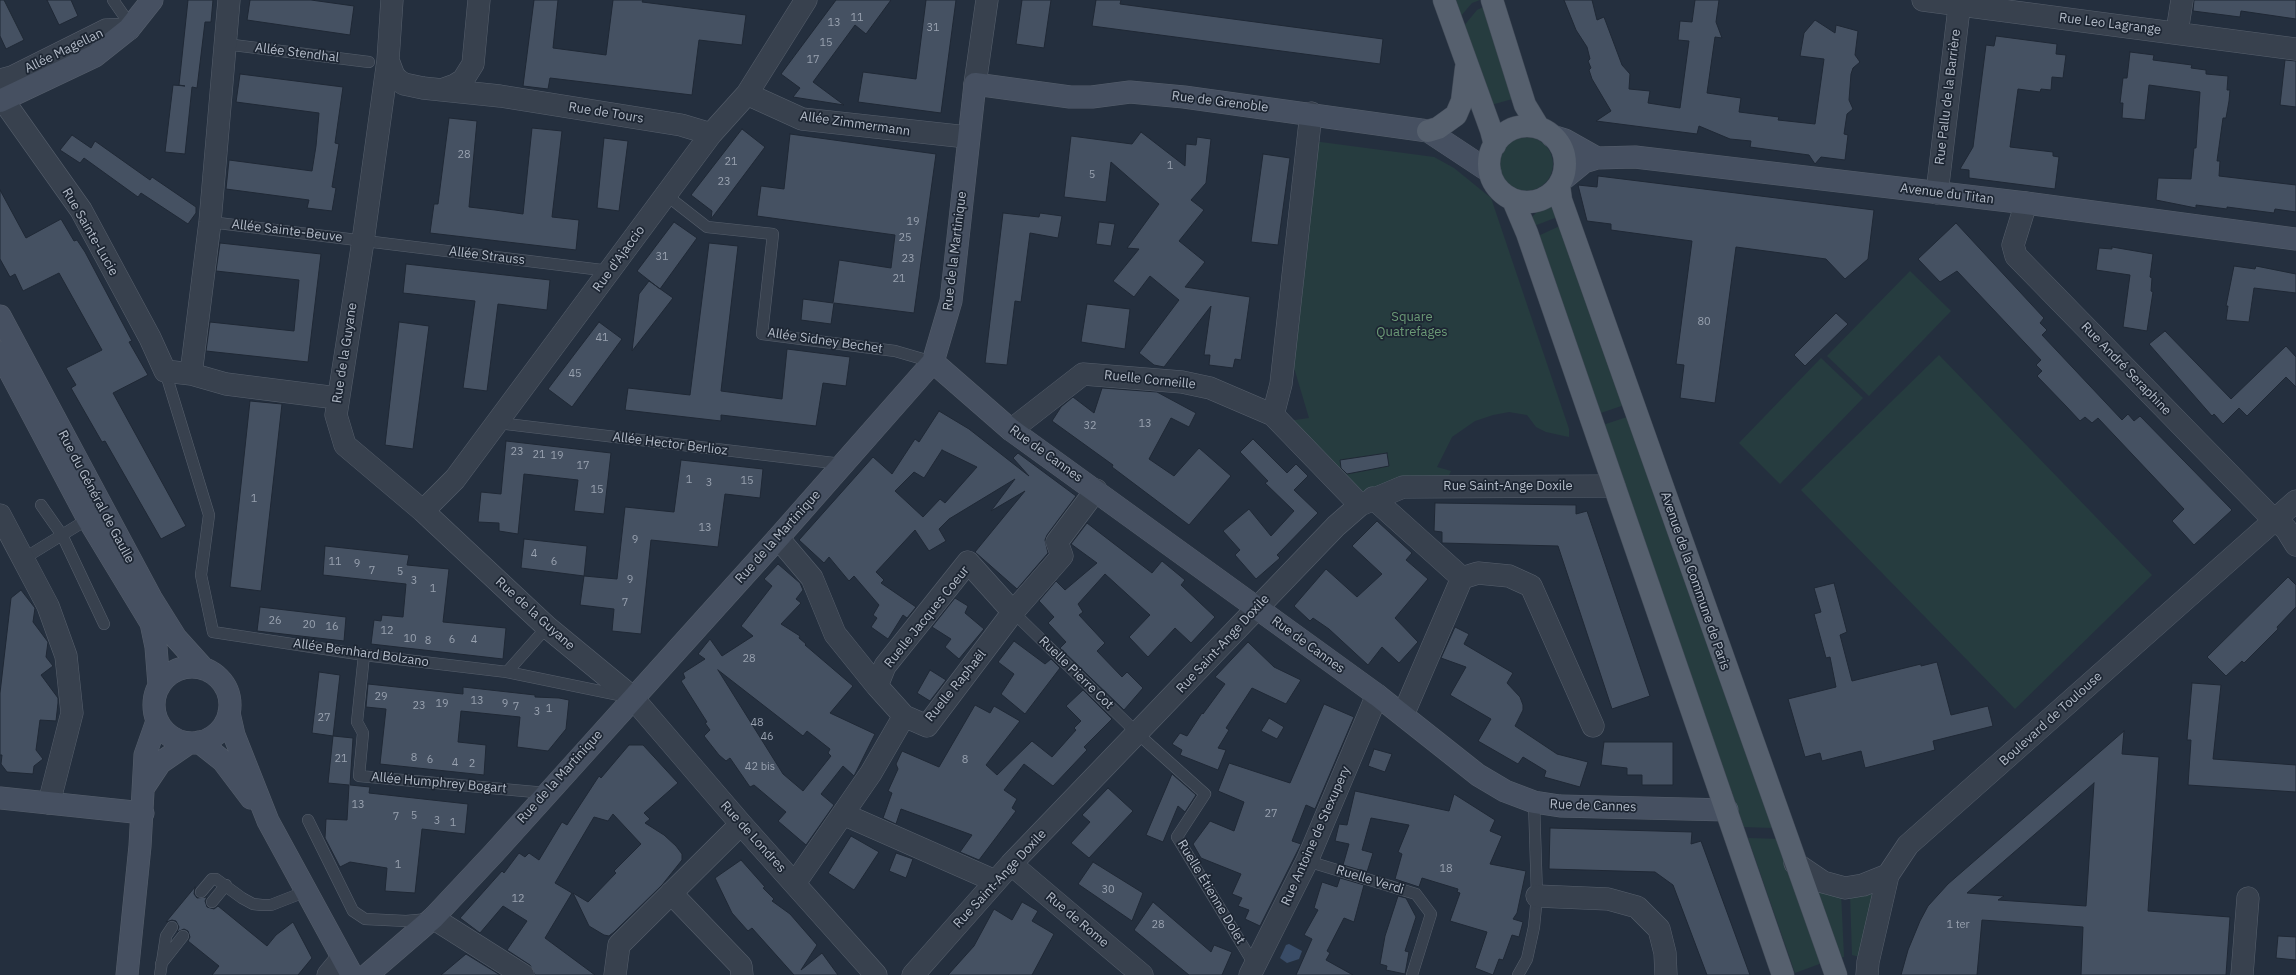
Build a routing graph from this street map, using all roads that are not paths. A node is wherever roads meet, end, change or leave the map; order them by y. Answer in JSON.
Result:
{"nodes":[{"id":1,"x":113,"y":0,"type":"edge"},
{"id":2,"x":152,"y":0,"type":"edge"},
{"id":3,"x":229,"y":0,"type":"edge"},
{"id":4,"x":392,"y":0,"type":"edge"},
{"id":5,"x":479,"y":0,"type":"edge"},
{"id":6,"x":806,"y":0,"type":"edge"},
{"id":7,"x":987,"y":0,"type":"edge"},
{"id":8,"x":1444,"y":0,"type":"edge"},
{"id":9,"x":1492,"y":0,"type":"edge"},
{"id":10,"x":1924,"y":0,"type":"edge"},
{"id":11,"x":2182,"y":0,"type":"edge"},
{"id":12,"x":1960,"y":2,"type":"edge"},
{"id":13,"x":130,"y":28,"type":"junction"},
{"id":14,"x":2177,"y":32,"type":"junction"},
{"id":15,"x":225,"y":44,"type":"junction"},
{"id":16,"x":2296,"y":49,"type":"edge"},
{"id":17,"x":378,"y":61,"type":"junction"},
{"id":18,"x":473,"y":64,"type":"junction"},
{"id":19,"x":1467,"y":64,"type":"junction"},
{"id":20,"x":975,"y":84,"type":"junction"},
{"id":21,"x":441,"y":90,"type":"junction"},
{"id":22,"x":1,"y":94,"type":"edge"},
{"id":23,"x":747,"y":94,"type":"junction"},
{"id":24,"x":500,"y":96,"type":"junction"},
{"id":25,"x":1310,"y":114,"type":"junction"},
{"id":26,"x":1428,"y":131,"type":"junction"},
{"id":27,"x":1545,"y":132,"type":"junction"},
{"id":28,"x":711,"y":134,"type":"junction"},
{"id":29,"x":967,"y":138,"type":"junction"},
{"id":30,"x":1492,"y":157,"type":"junction"},
{"id":31,"x":1597,"y":158,"type":"junction"},
{"id":32,"x":1560,"y":182,"type":"junction"},
{"id":33,"x":1937,"y":193,"type":"junction"},
{"id":34,"x":666,"y":195,"type":"junction"},
{"id":35,"x":1513,"y":200,"type":"junction"},
{"id":36,"x":2026,"y":203,"type":"junction"},
{"id":37,"x":210,"y":222,"type":"junction"},
{"id":38,"x":2296,"y":239,"type":"edge"},
{"id":39,"x":364,"y":240,"type":"junction"},
{"id":40,"x":610,"y":271,"type":"junction"},
{"id":41,"x":0,"y":316,"type":"edge"},
{"id":42,"x":0,"y":353,"type":"edge"},
{"id":43,"x":933,"y":362,"type":"junction"},
{"id":44,"x":165,"y":371,"type":"junction"},
{"id":45,"x":191,"y":374,"type":"junction"},
{"id":46,"x":337,"y":398,"type":"junction"},
{"id":47,"x":1273,"y":415,"type":"junction"},
{"id":48,"x":498,"y":423,"type":"junction"},
{"id":49,"x":1011,"y":430,"type":"junction"},
{"id":50,"x":842,"y":464,"type":"junction"},
{"id":51,"x":1614,"y":486,"type":"junction"},
{"id":52,"x":1096,"y":490,"type":"junction"},
{"id":53,"x":1366,"y":501,"type":"junction"},
{"id":54,"x":2296,"y":501,"type":"edge"},
{"id":55,"x":41,"y":505,"type":"dead end"},
{"id":56,"x":423,"y":511,"type":"junction"},
{"id":57,"x":0,"y":515,"type":"edge"},
{"id":58,"x":88,"y":519,"type":"junction"},
{"id":59,"x":2276,"y":520,"type":"junction"},
{"id":60,"x":62,"y":535,"type":"junction"},
{"id":61,"x":778,"y":538,"type":"junction"},
{"id":62,"x":2296,"y":545,"type":"edge"},
{"id":63,"x":23,"y":559,"type":"junction"},
{"id":64,"x":201,"y":575,"type":"joint"},
{"id":65,"x":1462,"y":578,"type":"junction"},
{"id":66,"x":1257,"y":608,"type":"junction"},
{"id":67,"x":1014,"y":612,"type":"junction"},
{"id":68,"x":104,"y":624,"type":"dead end"},
{"id":69,"x":546,"y":627,"type":"junction"},
{"id":70,"x":364,"y":655,"type":"junction"},
{"id":71,"x":204,"y":669,"type":"junction"},
{"id":72,"x":507,"y":672,"type":"junction"},
{"id":73,"x":159,"y":685,"type":"junction"},
{"id":74,"x":877,"y":686,"type":"junction"},
{"id":75,"x":1377,"y":695,"type":"junction"},
{"id":76,"x":632,"y":697,"type":"junction"},
{"id":77,"x":229,"y":713,"type":"junction"},
{"id":78,"x":1402,"y":715,"type":"junction"},
{"id":79,"x":904,"y":716,"type":"junction"},
{"id":80,"x":157,"y":721,"type":"junction"},
{"id":81,"x":1593,"y":726,"type":"dead end"},
{"id":82,"x":1138,"y":734,"type":"junction"},
{"id":83,"x":194,"y":743,"type":"junction"},
{"id":84,"x":144,"y":787,"type":"junction"},
{"id":85,"x":546,"y":793,"type":"junction"},
{"id":86,"x":0,"y":798,"type":"edge"},
{"id":87,"x":1534,"y":802,"type":"junction"},
{"id":88,"x":49,"y":804,"type":"junction"},
{"id":89,"x":1727,"y":810,"type":"junction"},
{"id":90,"x":143,"y":812,"type":"junction"},
{"id":91,"x":843,"y":814,"type":"junction"},
{"id":92,"x":308,"y":820,"type":"dead end"},
{"id":93,"x":268,"y":821,"type":"junction"},
{"id":94,"x":741,"y":824,"type":"junction"},
{"id":95,"x":1307,"y":861,"type":"junction"},
{"id":96,"x":1795,"y":863,"type":"junction"},
{"id":97,"x":1011,"y":864,"type":"junction"},
{"id":98,"x":1888,"y":875,"type":"junction"},
{"id":99,"x":995,"y":881,"type":"junction"},
{"id":100,"x":795,"y":883,"type":"junction"},
{"id":101,"x":226,"y":885,"type":"junction"},
{"id":102,"x":307,"y":891,"type":"junction"},
{"id":103,"x":201,"y":892,"type":"dead end"},
{"id":104,"x":671,"y":893,"type":"junction"},
{"id":105,"x":1537,"y":896,"type":"junction"},
{"id":106,"x":2248,"y":898,"type":"dead end"},
{"id":107,"x":212,"y":902,"type":"dead end"},
{"id":108,"x":433,"y":918,"type":"junction"},
{"id":109,"x":172,"y":927,"type":"dead end"},
{"id":110,"x":183,"y":936,"type":"dead end"},
{"id":111,"x":347,"y":966,"type":"edge"},
{"id":112,"x":161,"y":970,"type":"edge"},
{"id":113,"x":1252,"y":970,"type":"edge"},
{"id":114,"x":1129,"y":971,"type":"edge"},
{"id":115,"x":128,"y":975,"type":"edge"},
{"id":116,"x":328,"y":975,"type":"edge"},
{"id":117,"x":367,"y":975,"type":"edge"},
{"id":118,"x":523,"y":975,"type":"edge"},
{"id":119,"x":615,"y":975,"type":"edge"},
{"id":120,"x":742,"y":975,"type":"edge"},
{"id":121,"x":876,"y":975,"type":"edge"},
{"id":122,"x":913,"y":975,"type":"edge"},
{"id":123,"x":1412,"y":975,"type":"edge"},
{"id":124,"x":1518,"y":975,"type":"edge"},
{"id":125,"x":1666,"y":975,"type":"edge"},
{"id":126,"x":1783,"y":975,"type":"edge"},
{"id":127,"x":1836,"y":975,"type":"edge"},
{"id":128,"x":1868,"y":975,"type":"edge"},
{"id":129,"x":2242,"y":975,"type":"edge"}],
"edges":[{"from":1,"to":13,"type":"lane"},
{"from":2,"to":13,"type":"street"},
{"from":3,"to":15,"type":"street"},
{"from":4,"to":17,"type":"street","name":"Rue de la Guyane"},
{"from":5,"to":18,"type":"street"},
{"from":6,"to":23,"type":"street","name":"Rue d'Ajaccio"},
{"from":7,"to":20,"type":"street","name":"Rue de la Martinique"},
{"from":8,"to":19,"type":"main road"},
{"from":9,"to":27,"type":"main road"},
{"from":10,"to":12,"type":"street","name":"Rue Leo Lagrange"},
{"from":11,"to":14,"type":"street"},
{"from":12,"to":14,"type":"street","name":"Rue Leo Lagrange"},
{"from":12,"to":33,"type":"street","name":"Rue Pallu de la Barrière"},
{"from":13,"to":22,"type":"street"},
{"from":14,"to":16,"type":"street","name":"Rue Leo Lagrange"},
{"from":15,"to":17,"type":"lane","name":"Allée Stendhal"},
{"from":15,"to":37,"type":"street"},
{"from":17,"to":21,"type":"street","name":"Rue de Tours"},
{"from":17,"to":39,"type":"street","name":"Rue de la Guyane"},
{"from":18,"to":21,"type":"street"},
{"from":18,"to":24,"type":"street","name":"Rue de Tours"},
{"from":19,"to":26,"type":"main road"},
{"from":19,"to":30,"type":"main road"},
{"from":20,"to":25,"type":"street","name":"Rue de Grenoble"},
{"from":20,"to":29,"type":"street","name":"Rue de la Martinique"},
{"from":21,"to":24,"type":"street","name":"Rue de Tours"},
{"from":22,"to":44,"type":"street","name":"Rue Sainte-Lucie"},
{"from":23,"to":28,"type":"street","name":"Rue d'Ajaccio"},
{"from":23,"to":29,"type":"street","name":"Allée Zimmermann"},
{"from":24,"to":28,"type":"street","name":"Rue de Tours"},
{"from":25,"to":26,"type":"street","name":"Rue de Grenoble"},
{"from":25,"to":47,"type":"street"},
{"from":26,"to":30,"type":"street","name":"Rue de Grenoble"},
{"from":27,"to":30,"type":"main road"},
{"from":27,"to":31,"type":"street"},
{"from":27,"to":32,"type":"main road"},
{"from":28,"to":34,"type":"street","name":"Rue d'Ajaccio"},
{"from":29,"to":43,"type":"street","name":"Rue de la Martinique"},
{"from":30,"to":35,"type":"main road"},
{"from":31,"to":32,"type":"street","name":"Avenue du Titan"},
{"from":31,"to":33,"type":"street","name":"Avenue du Titan"},
{"from":32,"to":35,"type":"main road"},
{"from":32,"to":96,"type":"main road","name":"Avenue de la Commune de Paris"},
{"from":33,"to":36,"type":"street","name":"Avenue du Titan"},
{"from":34,"to":40,"type":"street","name":"Rue d'Ajaccio"},
{"from":34,"to":43,"type":"lane","name":"Allée Sidney Bechet"},
{"from":35,"to":51,"type":"main road"},
{"from":36,"to":38,"type":"street","name":"Avenue du Titan"},
{"from":36,"to":59,"type":"street","name":"Rue André Seraphine"},
{"from":37,"to":39,"type":"lane","name":"Allée Sainte-Beuve"},
{"from":37,"to":45,"type":"street"},
{"from":39,"to":40,"type":"lane","name":"Allée Strauss"},
{"from":39,"to":46,"type":"street","name":"Rue de la Guyane"},
{"from":40,"to":48,"type":"street","name":"Rue d'Ajaccio"},
{"from":41,"to":71,"type":"street","name":"Rue du Général de Gaulle"},
{"from":42,"to":58,"type":"street","name":"Rue du Général de Gaulle"},
{"from":43,"to":49,"type":"street","name":"Rue de Cannes"},
{"from":43,"to":50,"type":"street","name":"Rue de la Martinique"},
{"from":44,"to":45,"type":"street"},
{"from":44,"to":64,"type":"lane","name":"Rue Sainte-Lucie"},
{"from":45,"to":46,"type":"street"},
{"from":46,"to":56,"type":"street","name":"Rue de la Guyane"},
{"from":47,"to":49,"type":"street","name":"Ruelle Corneille"},
{"from":47,"to":53,"type":"street","name":"Ruelle Corneille"},
{"from":48,"to":50,"type":"lane","name":"Allée Hector Berlioz"},
{"from":48,"to":56,"type":"street","name":"Rue d'Ajaccio"},
{"from":49,"to":52,"type":"street","name":"Rue de Cannes"},
{"from":50,"to":61,"type":"street","name":"Rue de la Martinique"},
{"from":51,"to":53,"type":"street","name":"Rue Saint-Ange Doxile"},
{"from":51,"to":89,"type":"main road"},
{"from":52,"to":66,"type":"street","name":"Rue de Cannes"},
{"from":52,"to":67,"type":"street","name":"Ruelle Raphaël"},
{"from":53,"to":65,"type":"street","name":"Ruelle Corneille"},
{"from":53,"to":66,"type":"street","name":"Rue Saint-Ange Doxile"},
{"from":54,"to":59,"type":"street","name":"Boulevard de Toulouse"},
{"from":55,"to":60,"type":"lane"},
{"from":56,"to":69,"type":"street","name":"Rue de la Guyane"},
{"from":57,"to":63,"type":"street"},
{"from":58,"to":60,"type":"lane"},
{"from":58,"to":73,"type":"street","name":"Rue du Général de Gaulle"},
{"from":59,"to":62,"type":"street","name":"Rue André Seraphine"},
{"from":59,"to":98,"type":"street","name":"Boulevard de Toulouse"},
{"from":60,"to":63,"type":"lane"},
{"from":60,"to":68,"type":"lane"},
{"from":61,"to":74,"type":"street"},
{"from":61,"to":76,"type":"street","name":"Rue de la Martinique"},
{"from":63,"to":88,"type":"street"},
{"from":64,"to":70,"type":"lane","name":"Allée Bernhard Bolzano"},
{"from":65,"to":78,"type":"street"},
{"from":65,"to":81,"type":"street"},
{"from":66,"to":75,"type":"street","name":"Rue de Cannes"},
{"from":66,"to":82,"type":"street","name":"Rue Saint-Ange Doxile"},
{"from":67,"to":74,"type":"street","name":"Ruelle Jacques Coeur"},
{"from":67,"to":79,"type":"street","name":"Ruelle Raphaël"},
{"from":67,"to":82,"type":"lane","name":"Ruelle Pierre Cot"},
{"from":69,"to":72,"type":"lane"},
{"from":69,"to":76,"type":"street","name":"Rue de la Guyane"},
{"from":70,"to":72,"type":"lane","name":"Allée Bernhard Bolzano"},
{"from":70,"to":85,"type":"lane","name":"Allée Humphrey Bogart"},
{"from":71,"to":73,"type":"street"},
{"from":71,"to":77,"type":"street"},
{"from":72,"to":76,"type":"lane","name":"Allée Bernhard Bolzano"},
{"from":73,"to":80,"type":"street"},
{"from":74,"to":79,"type":"street"},
{"from":75,"to":78,"type":"street","name":"Rue de Cannes"},
{"from":75,"to":95,"type":"street","name":"Rue Antoine de Stexupery"},
{"from":76,"to":85,"type":"street","name":"Rue de la Martinique"},
{"from":76,"to":94,"type":"street","name":"Rue de Londres"},
{"from":77,"to":83,"type":"street"},
{"from":77,"to":93,"type":"street"},
{"from":78,"to":87,"type":"street","name":"Rue de Cannes"},
{"from":79,"to":91,"type":"street","name":"Ruelle Raphaël"},
{"from":80,"to":83,"type":"street"},
{"from":80,"to":84,"type":"street"},
{"from":82,"to":97,"type":"street","name":"Rue Saint-Ange Doxile"},
{"from":82,"to":113,"type":"lane","name":"Ruelle Étienne Dolet"},
{"from":83,"to":84,"type":"street"},
{"from":83,"to":93,"type":"street"},
{"from":84,"to":90,"type":"street"},
{"from":85,"to":108,"type":"street","name":"Rue de la Martinique"},
{"from":86,"to":88,"type":"street"},
{"from":87,"to":89,"type":"street","name":"Rue de Cannes"},
{"from":87,"to":105,"type":"lane"},
{"from":88,"to":90,"type":"street"},
{"from":89,"to":126,"type":"main road"},
{"from":90,"to":115,"type":"street"},
{"from":91,"to":99,"type":"street"},
{"from":91,"to":100,"type":"street","name":"Ruelle Raphaël"},
{"from":92,"to":108,"type":"lane"},
{"from":93,"to":102,"type":"street"},
{"from":94,"to":100,"type":"street","name":"Rue de Londres"},
{"from":94,"to":104,"type":"street"},
{"from":95,"to":113,"type":"street","name":"Rue Antoine de Stexupery"},
{"from":95,"to":123,"type":"lane","name":"Ruelle Verdi"},
{"from":96,"to":98,"type":"street"},
{"from":96,"to":127,"type":"main road","name":"Avenue de la Commune de Paris"},
{"from":97,"to":99,"type":"street","name":"Rue Saint-Ange Doxile"},
{"from":97,"to":114,"type":"street","name":"Rue de Rome"},
{"from":98,"to":128,"type":"street","name":"Boulevard de Toulouse"},
{"from":99,"to":122,"type":"street","name":"Rue Saint-Ange Doxile"},
{"from":100,"to":121,"type":"street","name":"Rue de Londres"},
{"from":101,"to":102,"type":"lane"},
{"from":101,"to":103,"type":"lane"},
{"from":101,"to":107,"type":"lane"},
{"from":102,"to":111,"type":"street"},
{"from":104,"to":119,"type":"street"},
{"from":104,"to":120,"type":"street"},
{"from":105,"to":124,"type":"lane"},
{"from":105,"to":125,"type":"street"},
{"from":106,"to":129,"type":"street"},
{"from":108,"to":117,"type":"street","name":"Rue de la Martinique"},
{"from":108,"to":118,"type":"street"},
{"from":109,"to":112,"type":"lane"},
{"from":110,"to":112,"type":"lane"},
{"from":111,"to":116,"type":"street"}]}
